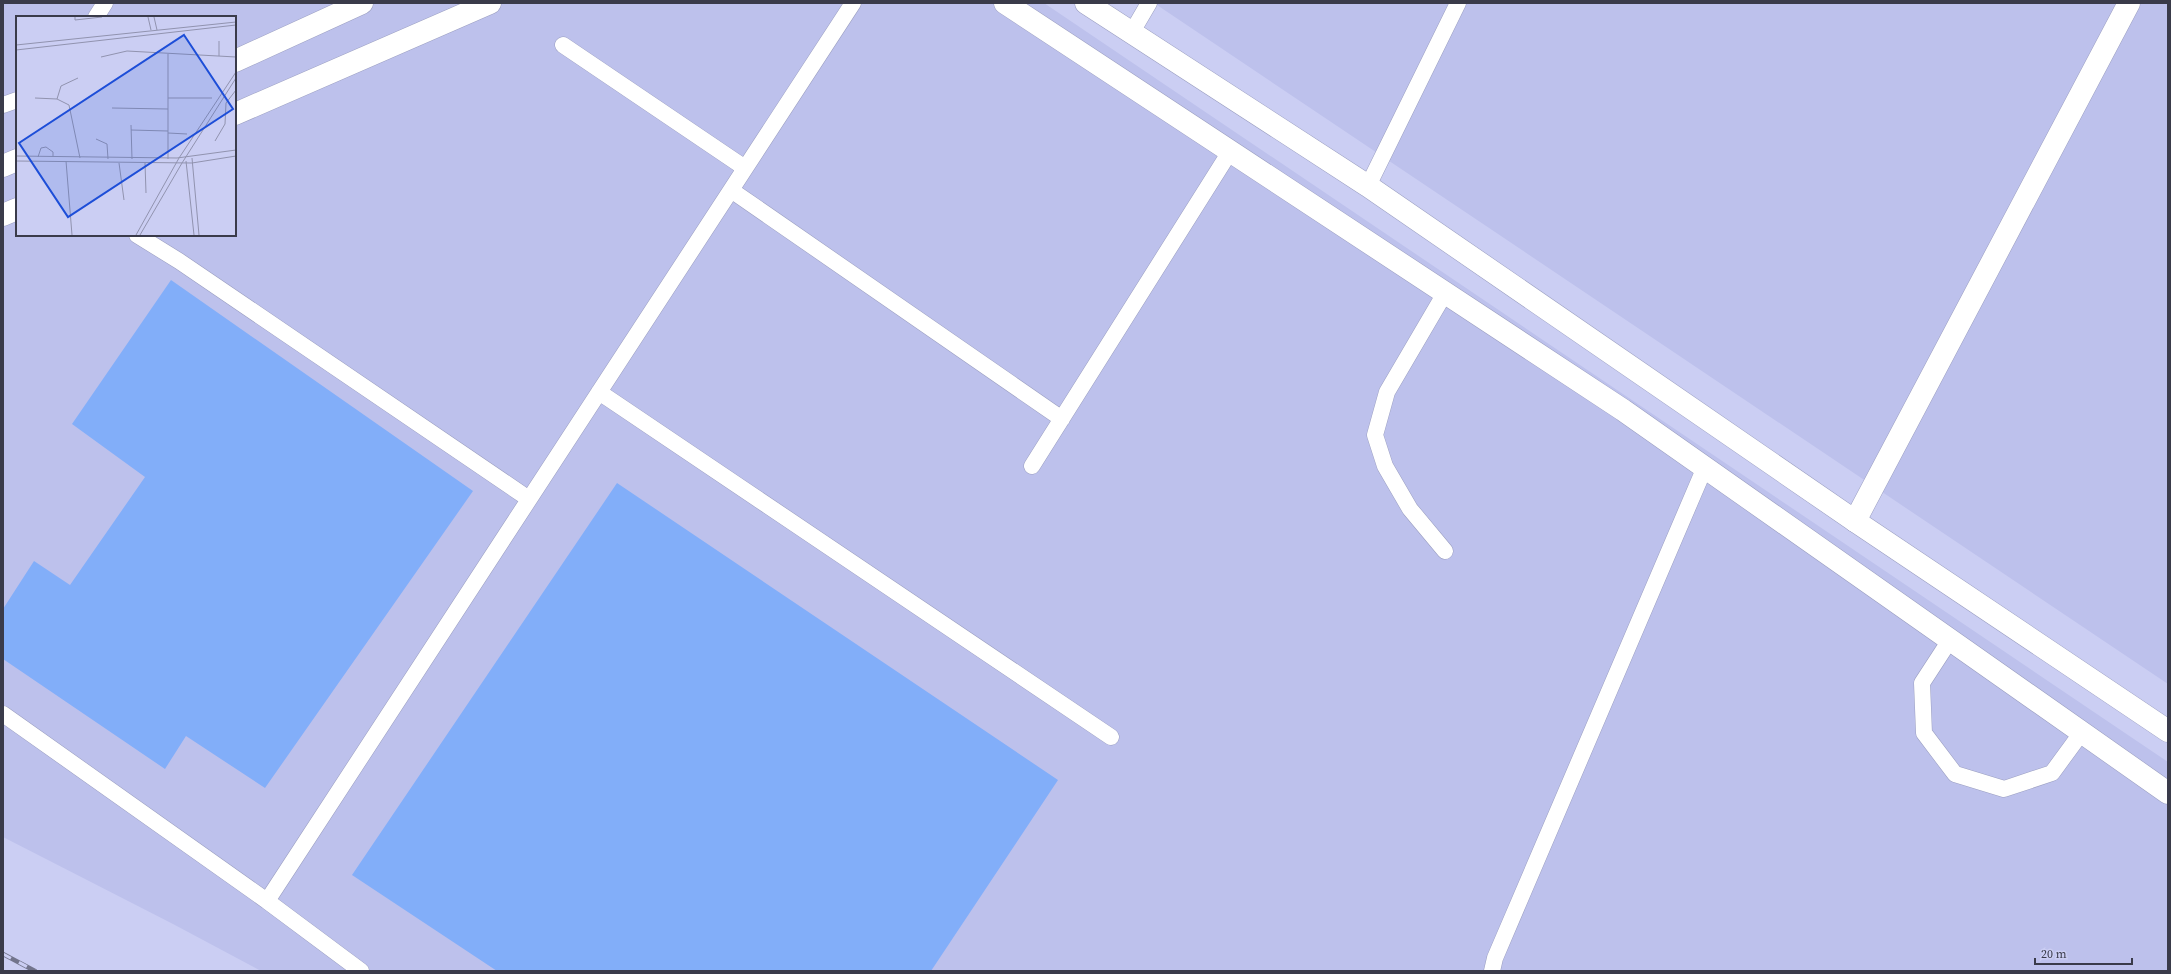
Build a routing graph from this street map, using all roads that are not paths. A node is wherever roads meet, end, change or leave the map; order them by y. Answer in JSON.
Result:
{"nodes":[{"id":1,"x":105,"y":3,"type":"edge"},
{"id":2,"x":362,"y":3,"type":"edge"},
{"id":3,"x":490,"y":3,"type":"edge"},
{"id":4,"x":853,"y":3,"type":"edge"},
{"id":5,"x":1005,"y":3,"type":"edge"},
{"id":6,"x":1086,"y":3,"type":"edge"},
{"id":7,"x":1148,"y":3,"type":"edge"},
{"id":8,"x":1458,"y":3,"type":"edge"},
{"id":9,"x":2129,"y":3,"type":"edge"},
{"id":10,"x":97,"y":16,"type":"edge"},
{"id":11,"x":1132,"y":32,"type":"junction"},
{"id":12,"x":563,"y":45,"type":"dead end"},
{"id":13,"x":236,"y":61,"type":"edge"},
{"id":14,"x":16,"y":100,"type":"edge"},
{"id":15,"x":3,"y":106,"type":"edge"},
{"id":16,"x":236,"y":114,"type":"edge"},
{"id":17,"x":1231,"y":150,"type":"junction"},
{"id":18,"x":16,"y":160,"type":"edge"},
{"id":19,"x":3,"y":166,"type":"edge"},
{"id":20,"x":745,"y":168,"type":"junction"},
{"id":21,"x":1368,"y":186,"type":"junction"},
{"id":22,"x":731,"y":190,"type":"junction"},
{"id":23,"x":16,"y":209,"type":"edge"},
{"id":24,"x":3,"y":215,"type":"edge"},
{"id":25,"x":139,"y":236,"type":"edge"},
{"id":26,"x":1445,"y":293,"type":"junction"},
{"id":27,"x":600,"y":392,"type":"junction"},
{"id":28,"x":1062,"y":419,"type":"junction"},
{"id":29,"x":1032,"y":466,"type":"dead end"},
{"id":30,"x":1705,"y":468,"type":"junction"},
{"id":31,"x":529,"y":499,"type":"junction"},
{"id":32,"x":1855,"y":521,"type":"junction"},
{"id":33,"x":1445,"y":551,"type":"dead end"},
{"id":34,"x":1950,"y":640,"type":"junction"},
{"id":35,"x":3,"y":714,"type":"edge"},
{"id":36,"x":2168,"y":731,"type":"edge"},
{"id":37,"x":2082,"y":732,"type":"junction"},
{"id":38,"x":1111,"y":737,"type":"dead end"},
{"id":39,"x":2168,"y":793,"type":"edge"},
{"id":40,"x":267,"y":901,"type":"junction"},
{"id":41,"x":361,"y":971,"type":"edge"},
{"id":42,"x":1492,"y":971,"type":"edge"}],
"edges":[{"from":1,"to":10,"type":"lane"},
{"from":2,"to":13,"type":"main road"},
{"from":3,"to":16,"type":"main road"},
{"from":4,"to":20,"type":"lane"},
{"from":5,"to":17,"type":"main road"},
{"from":6,"to":11,"type":"main road"},
{"from":7,"to":11,"type":"lane"},
{"from":8,"to":21,"type":"lane"},
{"from":9,"to":32,"type":"main road"},
{"from":11,"to":21,"type":"main road"},
{"from":12,"to":20,"type":"lane"},
{"from":14,"to":15,"type":"lane"},
{"from":17,"to":26,"type":"main road"},
{"from":17,"to":28,"type":"lane"},
{"from":18,"to":19,"type":"main road"},
{"from":20,"to":22,"type":"lane"},
{"from":21,"to":32,"type":"main road"},
{"from":22,"to":27,"type":"lane"},
{"from":22,"to":28,"type":"lane"},
{"from":23,"to":24,"type":"main road"},
{"from":25,"to":31,"type":"lane"},
{"from":26,"to":30,"type":"main road"},
{"from":26,"to":33,"type":"lane"},
{"from":27,"to":31,"type":"lane"},
{"from":27,"to":38,"type":"lane"},
{"from":28,"to":29,"type":"lane"},
{"from":30,"to":34,"type":"main road"},
{"from":30,"to":42,"type":"lane"},
{"from":31,"to":40,"type":"lane"},
{"from":32,"to":36,"type":"main road"},
{"from":34,"to":37,"type":"main road"},
{"from":34,"to":37,"type":"lane"},
{"from":35,"to":40,"type":"lane"},
{"from":37,"to":39,"type":"main road"},
{"from":40,"to":41,"type":"lane"}]}
